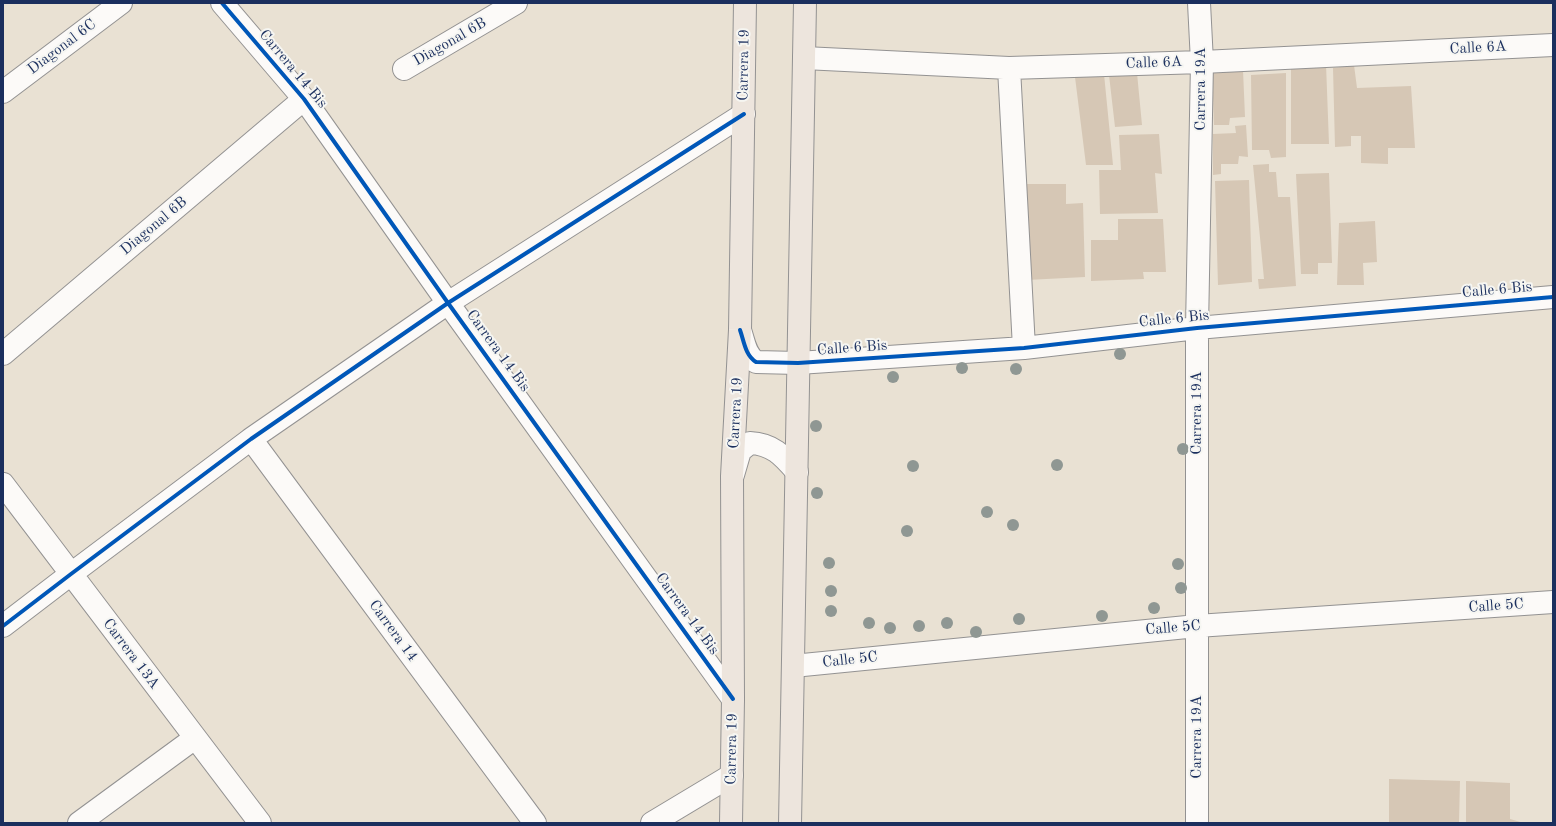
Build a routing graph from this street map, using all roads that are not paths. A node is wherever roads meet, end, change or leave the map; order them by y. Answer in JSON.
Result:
{"nodes":[{"id":1,"x":122,"y":3,"type":"edge"},
{"id":2,"x":222,"y":3,"type":"edge"},
{"id":3,"x":516,"y":3,"type":"edge"},
{"id":4,"x":745,"y":3,"type":"edge"},
{"id":5,"x":805,"y":3,"type":"edge"},
{"id":6,"x":1199,"y":3,"type":"edge"},
{"id":7,"x":1553,"y":45,"type":"edge"},
{"id":8,"x":804,"y":58,"type":"junction"},
{"id":9,"x":1202,"y":62,"type":"junction"},
{"id":10,"x":1009,"y":68,"type":"junction"},
{"id":11,"x":404,"y":69,"type":"dead end"},
{"id":12,"x":3,"y":92,"type":"edge"},
{"id":13,"x":304,"y":99,"type":"junction"},
{"id":14,"x":744,"y":114,"type":"junction"},
{"id":15,"x":1553,"y":297,"type":"edge"},
{"id":16,"x":448,"y":303,"type":"junction"},
{"id":17,"x":1197,"y":328,"type":"junction"},
{"id":18,"x":740,"y":330,"type":"junction"},
{"id":19,"x":1024,"y":348,"type":"junction"},
{"id":20,"x":3,"y":354,"type":"edge"},
{"id":21,"x":798,"y":363,"type":"junction"},
{"id":22,"x":251,"y":439,"type":"junction"},
{"id":23,"x":797,"y":472,"type":"junction"},
{"id":24,"x":732,"y":476,"type":"junction"},
{"id":25,"x":3,"y":484,"type":"edge"},
{"id":26,"x":70,"y":574,"type":"junction"},
{"id":27,"x":1553,"y":602,"type":"edge"},
{"id":28,"x":3,"y":626,"type":"edge"},
{"id":29,"x":1197,"y":626,"type":"junction"},
{"id":30,"x":793,"y":666,"type":"junction"},
{"id":31,"x":733,"y":699,"type":"junction"},
{"id":32,"x":196,"y":738,"type":"junction"},
{"id":33,"x":732,"y":776,"type":"junction"},
{"id":34,"x":79,"y":823,"type":"edge"},
{"id":35,"x":260,"y":823,"type":"edge"},
{"id":36,"x":534,"y":823,"type":"edge"},
{"id":37,"x":652,"y":823,"type":"edge"},
{"id":38,"x":731,"y":823,"type":"edge"},
{"id":39,"x":790,"y":823,"type":"edge"},
{"id":40,"x":1197,"y":823,"type":"edge"}],
"edges":[{"from":1,"to":12,"type":"street","name":"Diagonal 6C"},
{"from":2,"to":13,"type":"street","name":"Carrera 14 Bis"},
{"from":3,"to":11,"type":"street","name":"Diagonal 6B"},
{"from":4,"to":14,"type":"highway","name":"Carrera 19"},
{"from":5,"to":8,"type":"highway"},
{"from":6,"to":9,"type":"street","name":"Carrera 19A"},
{"from":7,"to":9,"type":"street","name":"Calle 6A"},
{"from":8,"to":10,"type":"street","name":"Calle 6A"},
{"from":8,"to":21,"type":"highway"},
{"from":9,"to":10,"type":"street","name":"Calle 6A"},
{"from":9,"to":17,"type":"street","name":"Carrera 19A"},
{"from":10,"to":19,"type":"street"},
{"from":13,"to":16,"type":"street","name":"Carrera 14 Bis"},
{"from":13,"to":20,"type":"street","name":"Diagonal 6B"},
{"from":14,"to":16,"type":"street"},
{"from":14,"to":18,"type":"highway","name":"Carrera 19"},
{"from":15,"to":17,"type":"street","name":"Calle 6 Bis"},
{"from":16,"to":22,"type":"street"},
{"from":16,"to":31,"type":"street","name":"Carrera 14 Bis"},
{"from":17,"to":19,"type":"street","name":"Calle 6 Bis"},
{"from":17,"to":29,"type":"street","name":"Carrera 19A"},
{"from":18,"to":21,"type":"street","name":"Calle 6 Bis"},
{"from":18,"to":24,"type":"highway","name":"Carrera 19"},
{"from":19,"to":21,"type":"street","name":"Calle 6 Bis"},
{"from":21,"to":23,"type":"highway"},
{"from":22,"to":26,"type":"street"},
{"from":22,"to":36,"type":"street","name":"Carrera 14"},
{"from":23,"to":24,"type":"street"},
{"from":23,"to":30,"type":"highway"},
{"from":24,"to":31,"type":"highway","name":"Carrera 19"},
{"from":25,"to":26,"type":"street","name":"Carrera 13A"},
{"from":26,"to":28,"type":"street"},
{"from":26,"to":32,"type":"street","name":"Carrera 13A"},
{"from":27,"to":29,"type":"street","name":"Calle 5C"},
{"from":29,"to":30,"type":"street","name":"Calle 5C"},
{"from":29,"to":40,"type":"street","name":"Carrera 19A"},
{"from":30,"to":39,"type":"highway"},
{"from":31,"to":33,"type":"highway","name":"Carrera 19"},
{"from":32,"to":34,"type":"street"},
{"from":32,"to":35,"type":"street","name":"Carrera 13A"},
{"from":33,"to":37,"type":"street"},
{"from":33,"to":38,"type":"highway","name":"Carrera 19"}]}
